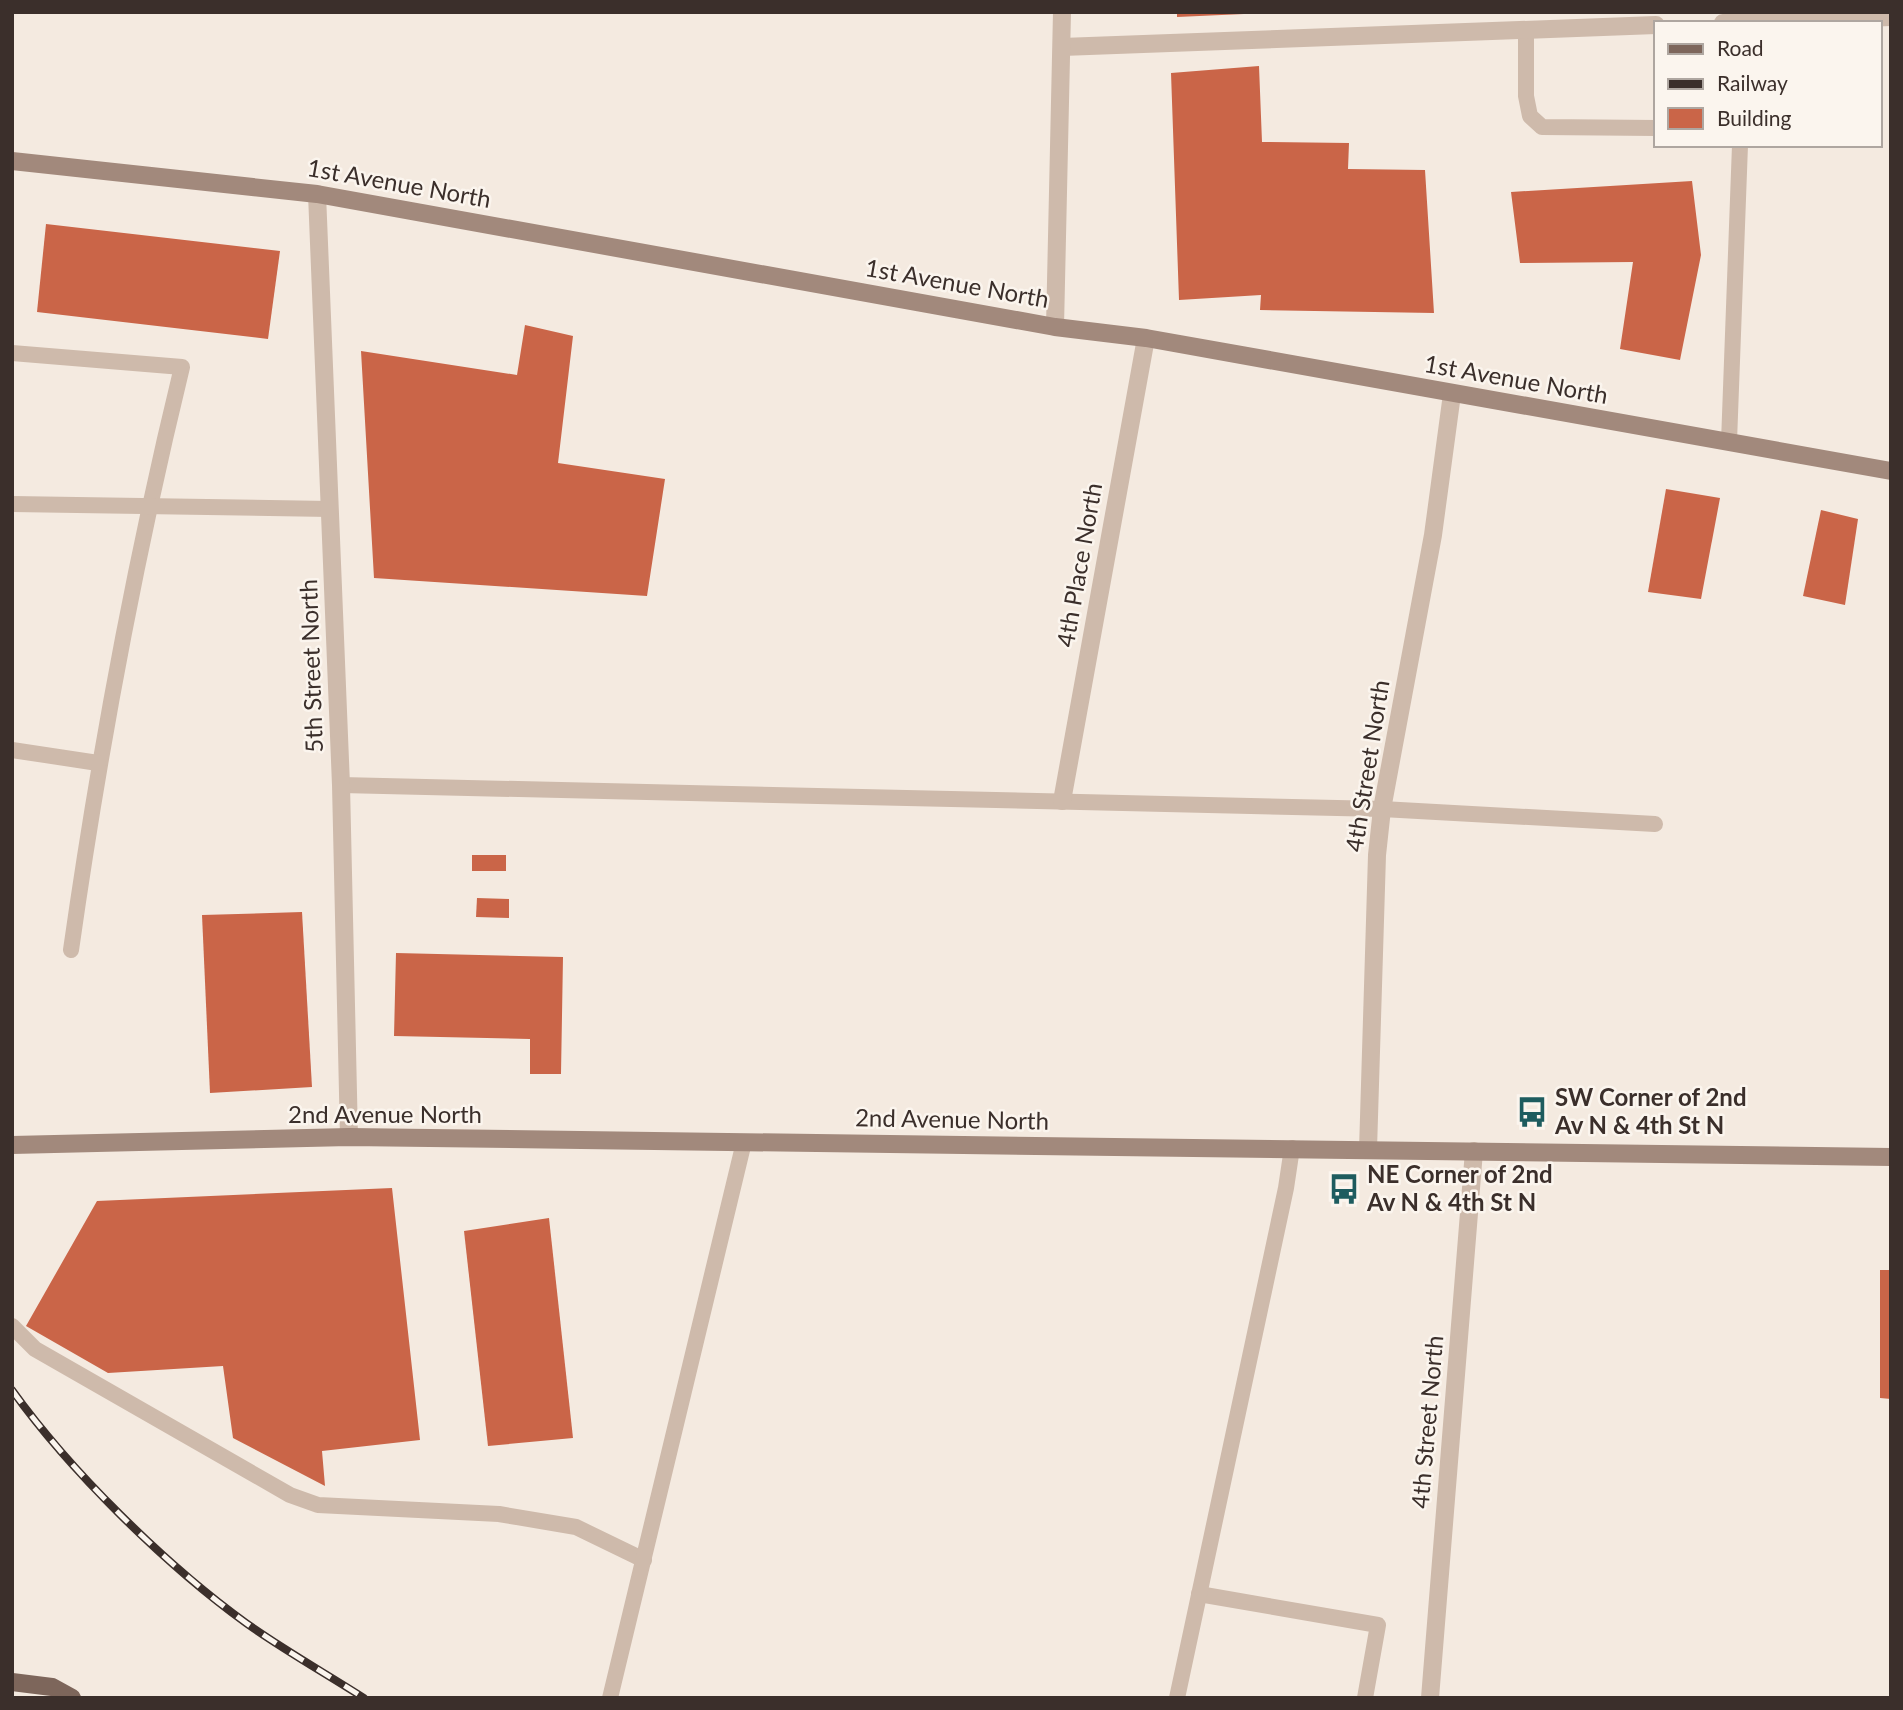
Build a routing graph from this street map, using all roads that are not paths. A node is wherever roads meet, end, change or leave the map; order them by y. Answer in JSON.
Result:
{"nodes":[{"id":1,"x":1062,"y":12,"type":"edge"},
{"id":2,"x":1891,"y":17,"type":"edge"},
{"id":3,"x":1774,"y":21,"type":"edge"},
{"id":4,"x":1654,"y":25,"type":"edge"},
{"id":5,"x":1526,"y":30,"type":"junction"},
{"id":6,"x":1062,"y":47,"type":"junction"},
{"id":7,"x":1654,"y":128,"type":"edge"},
{"id":8,"x":1740,"y":147,"type":"edge"},
{"id":9,"x":12,"y":161,"type":"edge"},
{"id":10,"x":317,"y":194,"type":"junction"},
{"id":11,"x":1055,"y":327,"type":"junction"},
{"id":12,"x":1146,"y":338,"type":"junction"},
{"id":13,"x":12,"y":353,"type":"edge"},
{"id":14,"x":1452,"y":394,"type":"junction"},
{"id":15,"x":1729,"y":442,"type":"junction"},
{"id":16,"x":1891,"y":471,"type":"edge"},
{"id":17,"x":12,"y":504,"type":"edge"},
{"id":18,"x":148,"y":507,"type":"junction"},
{"id":19,"x":330,"y":509,"type":"junction"},
{"id":20,"x":12,"y":750,"type":"edge"},
{"id":21,"x":98,"y":763,"type":"junction"},
{"id":22,"x":341,"y":785,"type":"junction"},
{"id":23,"x":1062,"y":801,"type":"junction"},
{"id":24,"x":1381,"y":809,"type":"junction"},
{"id":25,"x":1655,"y":824,"type":"dead end"},
{"id":26,"x":71,"y":950,"type":"dead end"},
{"id":27,"x":349,"y":1137,"type":"junction"},
{"id":28,"x":744,"y":1142,"type":"junction"},
{"id":29,"x":12,"y":1145,"type":"edge"},
{"id":30,"x":1292,"y":1148,"type":"junction"},
{"id":31,"x":1368,"y":1150,"type":"junction"},
{"id":32,"x":1474,"y":1151,"type":"junction"},
{"id":33,"x":1891,"y":1157,"type":"edge"},
{"id":34,"x":12,"y":1326,"type":"edge"},
{"id":35,"x":644,"y":1560,"type":"junction"},
{"id":36,"x":1199,"y":1594,"type":"junction"},
{"id":37,"x":12,"y":1682,"type":"edge"},
{"id":38,"x":72,"y":1698,"type":"edge"},
{"id":39,"x":610,"y":1698,"type":"edge"},
{"id":40,"x":1177,"y":1698,"type":"edge"},
{"id":41,"x":1366,"y":1698,"type":"edge"},
{"id":42,"x":1430,"y":1698,"type":"edge"}],
"edges":[{"from":1,"to":6,"type":"street"},
{"from":2,"to":3,"type":"street"},
{"from":4,"to":5,"type":"street"},
{"from":5,"to":6,"type":"street"},
{"from":5,"to":7,"type":"lane"},
{"from":6,"to":11,"type":"street"},
{"from":8,"to":15,"type":"lane"},
{"from":9,"to":10,"type":"street","name":"1st Avenue North"},
{"from":10,"to":11,"type":"street","name":"1st Avenue North"},
{"from":10,"to":19,"type":"street","name":"5th Street North"},
{"from":11,"to":12,"type":"street","name":"1st Avenue North"},
{"from":12,"to":14,"type":"street","name":"1st Avenue North"},
{"from":12,"to":23,"type":"street","name":"4th Place North"},
{"from":13,"to":18,"type":"lane"},
{"from":14,"to":15,"type":"street","name":"1st Avenue North"},
{"from":14,"to":24,"type":"street","name":"4th Street North"},
{"from":15,"to":16,"type":"street","name":"1st Avenue North"},
{"from":17,"to":18,"type":"lane"},
{"from":18,"to":19,"type":"lane"},
{"from":18,"to":21,"type":"lane"},
{"from":19,"to":22,"type":"street","name":"5th Street North"},
{"from":20,"to":21,"type":"lane"},
{"from":21,"to":26,"type":"lane"},
{"from":22,"to":23,"type":"lane"},
{"from":22,"to":27,"type":"street","name":"5th Street North"},
{"from":23,"to":24,"type":"lane"},
{"from":24,"to":25,"type":"lane"},
{"from":24,"to":31,"type":"street","name":"4th Street North"},
{"from":27,"to":28,"type":"street","name":"2nd Avenue North"},
{"from":27,"to":29,"type":"street","name":"2nd Avenue North"},
{"from":28,"to":30,"type":"street","name":"2nd Avenue North"},
{"from":28,"to":35,"type":"lane"},
{"from":30,"to":31,"type":"street","name":"2nd Avenue North"},
{"from":30,"to":36,"type":"lane"},
{"from":31,"to":32,"type":"street","name":"2nd Avenue North"},
{"from":32,"to":33,"type":"street","name":"2nd Avenue North"},
{"from":32,"to":42,"type":"street","name":"4th Street North"},
{"from":34,"to":35,"type":"lane"},
{"from":35,"to":39,"type":"lane"},
{"from":36,"to":40,"type":"lane"},
{"from":36,"to":41,"type":"lane"},
{"from":37,"to":38,"type":"main road"}]}
